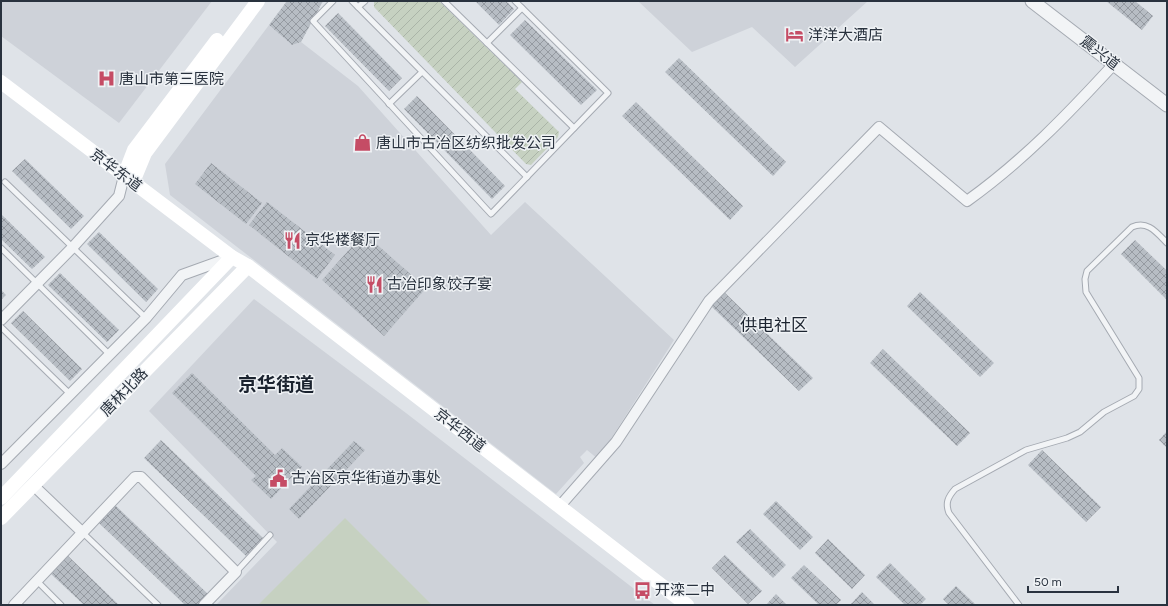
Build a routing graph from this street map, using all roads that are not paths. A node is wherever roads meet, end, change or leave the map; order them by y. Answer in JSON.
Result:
{"nodes":[{"id":1,"x":246,"y":1,"type":"edge"},
{"id":2,"x":258,"y":1,"type":"edge"},
{"id":3,"x":333,"y":1,"type":"edge"},
{"id":4,"x":352,"y":1,"type":"edge"},
{"id":5,"x":365,"y":1,"type":"edge"},
{"id":6,"x":444,"y":1,"type":"edge"},
{"id":7,"x":515,"y":1,"type":"edge"},
{"id":8,"x":1032,"y":1,"type":"edge"},
{"id":9,"x":358,"y":7,"type":"junction"},
{"id":10,"x":522,"y":8,"type":"junction"},
{"id":11,"x":487,"y":43,"type":"junction"},
{"id":12,"x":1114,"y":64,"type":"junction"},
{"id":13,"x":422,"y":72,"type":"junction"},
{"id":14,"x":1,"y":82,"type":"edge"},
{"id":15,"x":389,"y":104,"type":"junction"},
{"id":16,"x":1167,"y":105,"type":"edge"},
{"id":17,"x":574,"y":128,"type":"junction"},
{"id":18,"x":527,"y":177,"type":"junction"},
{"id":19,"x":129,"y":179,"type":"junction"},
{"id":20,"x":5,"y":182,"type":"dead end"},
{"id":21,"x":1167,"y":243,"type":"edge"},
{"id":22,"x":73,"y":247,"type":"junction"},
{"id":23,"x":1,"y":248,"type":"edge"},
{"id":24,"x":232,"y":257,"type":"junction"},
{"id":25,"x":248,"y":266,"type":"junction"},
{"id":26,"x":37,"y":284,"type":"junction"},
{"id":27,"x":146,"y":318,"type":"junction"},
{"id":28,"x":1,"y":320,"type":"edge"},
{"id":29,"x":1,"y":327,"type":"edge"},
{"id":30,"x":109,"y":354,"type":"junction"},
{"id":31,"x":70,"y":394,"type":"junction"},
{"id":32,"x":1,"y":464,"type":"edge"},
{"id":33,"x":33,"y":485,"type":"junction"},
{"id":34,"x":1,"y":498,"type":"edge"},
{"id":35,"x":559,"y":507,"type":"junction"},
{"id":36,"x":1,"y":518,"type":"edge"},
{"id":37,"x":82,"y":532,"type":"junction"},
{"id":38,"x":270,"y":535,"type":"dead end"},
{"id":39,"x":236,"y":572,"type":"junction"},
{"id":40,"x":37,"y":581,"type":"junction"},
{"id":41,"x":14,"y":605,"type":"edge"},
{"id":42,"x":61,"y":605,"type":"edge"},
{"id":43,"x":158,"y":605,"type":"edge"},
{"id":44,"x":204,"y":605,"type":"edge"},
{"id":45,"x":687,"y":605,"type":"edge"},
{"id":46,"x":1019,"y":605,"type":"edge"}],
"edges":[{"from":1,"to":19,"type":"main road"},
{"from":2,"to":19,"type":"main road"},
{"from":3,"to":15,"type":"lane"},
{"from":4,"to":9,"type":"lane"},
{"from":5,"to":9,"type":"lane"},
{"from":6,"to":11,"type":"lane"},
{"from":7,"to":10,"type":"lane"},
{"from":8,"to":12,"type":"street","name":"震兴道"},
{"from":9,"to":13,"type":"lane"},
{"from":10,"to":11,"type":"lane"},
{"from":10,"to":17,"type":"lane"},
{"from":11,"to":17,"type":"lane"},
{"from":12,"to":16,"type":"street","name":"震兴道"},
{"from":12,"to":35,"type":"street"},
{"from":13,"to":15,"type":"lane"},
{"from":13,"to":18,"type":"lane"},
{"from":14,"to":19,"type":"main road","name":"京华东道"},
{"from":15,"to":18,"type":"lane"},
{"from":17,"to":18,"type":"lane"},
{"from":19,"to":22,"type":"street"},
{"from":19,"to":24,"type":"main road","name":"京华东道"},
{"from":20,"to":22,"type":"lane"},
{"from":21,"to":46,"type":"lane"},
{"from":22,"to":26,"type":"street"},
{"from":22,"to":27,"type":"lane"},
{"from":23,"to":26,"type":"lane"},
{"from":24,"to":25,"type":"main road","name":"京华西道"},
{"from":24,"to":27,"type":"street"},
{"from":24,"to":34,"type":"main road","name":"唐林北路"},
{"from":25,"to":33,"type":"main road","name":"唐林北路"},
{"from":25,"to":35,"type":"main road","name":"京华西道"},
{"from":26,"to":28,"type":"street"},
{"from":26,"to":30,"type":"lane"},
{"from":27,"to":30,"type":"street"},
{"from":29,"to":31,"type":"lane"},
{"from":30,"to":31,"type":"street"},
{"from":31,"to":32,"type":"street"},
{"from":33,"to":36,"type":"main road","name":"唐林北路"},
{"from":33,"to":37,"type":"street"},
{"from":35,"to":45,"type":"main road","name":"京华西道"},
{"from":37,"to":39,"type":"street"},
{"from":37,"to":40,"type":"street"},
{"from":37,"to":43,"type":"lane"},
{"from":38,"to":39,"type":"lane"},
{"from":39,"to":44,"type":"street"},
{"from":40,"to":41,"type":"street"},
{"from":40,"to":42,"type":"lane"}]}
